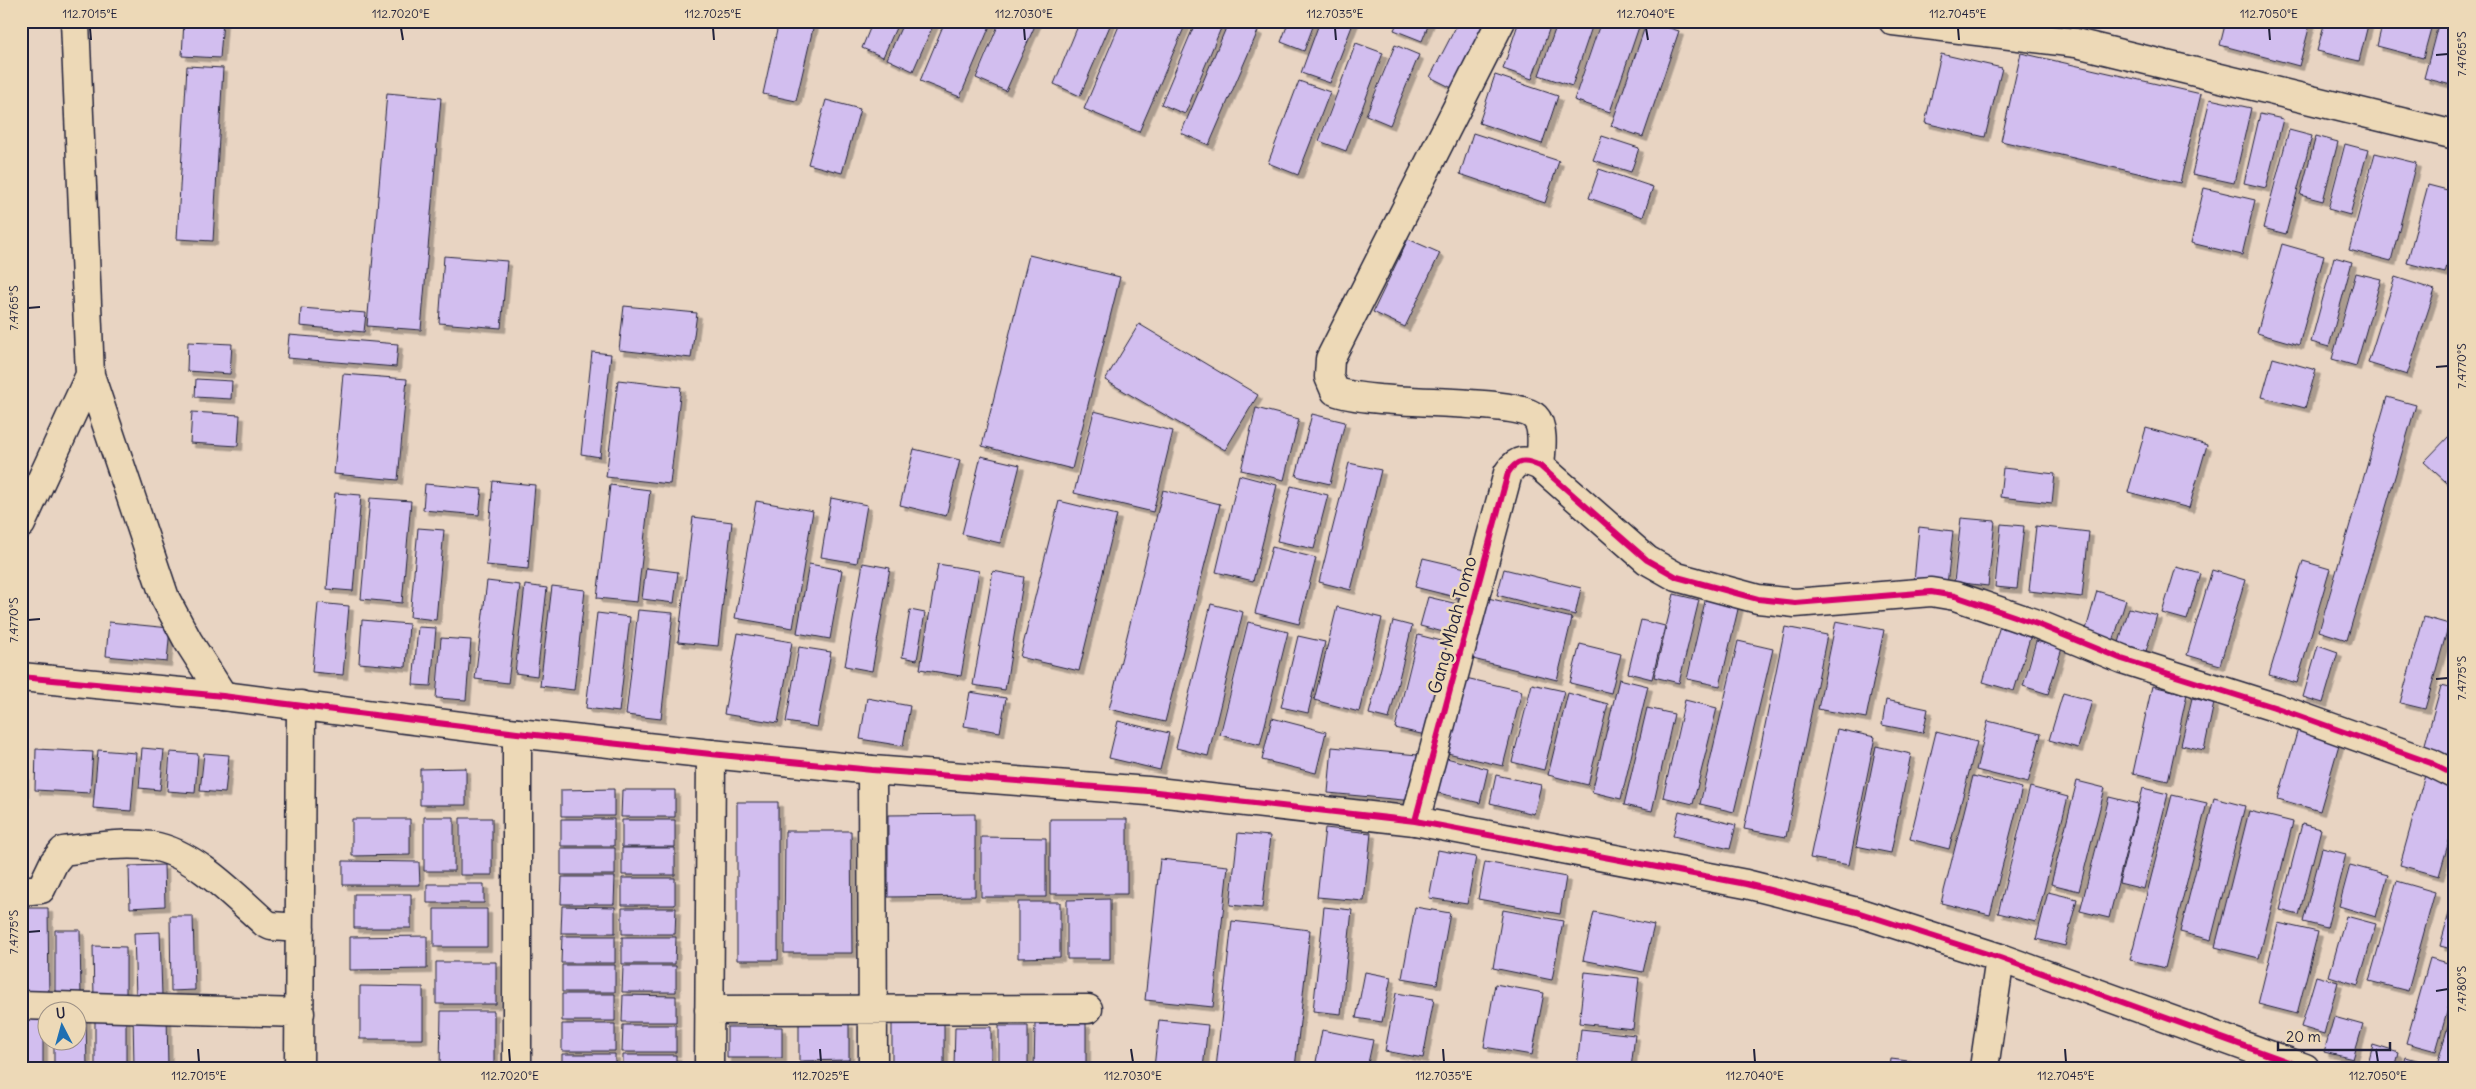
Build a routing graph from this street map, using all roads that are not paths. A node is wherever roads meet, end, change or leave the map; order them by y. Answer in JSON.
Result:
{"nodes":[{"id":1,"x":75,"y":21,"type":"edge"},
{"id":2,"x":1500,"y":21,"type":"edge"},
{"id":3,"x":1893,"y":21,"type":"edge"},
{"id":4,"x":2455,"y":135,"type":"edge"},
{"id":5,"x":90,"y":375,"type":"junction"},
{"id":6,"x":1540,"y":447,"type":"junction"},
{"id":7,"x":21,"y":524,"type":"edge"},
{"id":8,"x":21,"y":677,"type":"edge"},
{"id":9,"x":223,"y":696,"type":"junction"},
{"id":10,"x":301,"y":705,"type":"junction"},
{"id":11,"x":517,"y":733,"type":"junction"},
{"id":12,"x":710,"y":754,"type":"junction"},
{"id":13,"x":872,"y":770,"type":"junction"},
{"id":14,"x":2455,"y":775,"type":"edge"},
{"id":15,"x":1415,"y":821,"type":"junction"},
{"id":16,"x":21,"y":891,"type":"edge"},
{"id":17,"x":300,"y":928,"type":"junction"},
{"id":18,"x":2000,"y":958,"type":"junction"},
{"id":19,"x":21,"y":1005,"type":"edge"},
{"id":20,"x":1088,"y":1009,"type":"dead end"},
{"id":21,"x":709,"y":1010,"type":"junction"},
{"id":22,"x":871,"y":1010,"type":"junction"},
{"id":23,"x":300,"y":1013,"type":"junction"},
{"id":24,"x":299,"y":1068,"type":"edge"},
{"id":25,"x":517,"y":1068,"type":"edge"},
{"id":26,"x":709,"y":1068,"type":"edge"},
{"id":27,"x":873,"y":1068,"type":"edge"},
{"id":28,"x":1984,"y":1068,"type":"edge"},
{"id":29,"x":2305,"y":1068,"type":"edge"}],
"edges":[{"from":1,"to":5,"type":"street"},
{"from":2,"to":6,"type":"street"},
{"from":3,"to":4,"type":"street"},
{"from":5,"to":7,"type":"street"},
{"from":5,"to":9,"type":"street"},
{"from":6,"to":14,"type":"street"},
{"from":6,"to":15,"type":"street","name":"Gang Mbah Tomo"},
{"from":8,"to":9,"type":"street"},
{"from":9,"to":10,"type":"street"},
{"from":10,"to":11,"type":"street"},
{"from":10,"to":17,"type":"street"},
{"from":11,"to":12,"type":"street"},
{"from":11,"to":25,"type":"street"},
{"from":12,"to":13,"type":"street"},
{"from":12,"to":21,"type":"street"},
{"from":13,"to":15,"type":"street"},
{"from":13,"to":22,"type":"street"},
{"from":15,"to":18,"type":"street"},
{"from":16,"to":17,"type":"street"},
{"from":17,"to":23,"type":"street"},
{"from":18,"to":28,"type":"street"},
{"from":18,"to":29,"type":"street"},
{"from":19,"to":23,"type":"street"},
{"from":20,"to":22,"type":"street"},
{"from":21,"to":22,"type":"street"},
{"from":21,"to":26,"type":"street"},
{"from":22,"to":27,"type":"street"},
{"from":23,"to":24,"type":"street"}]}
